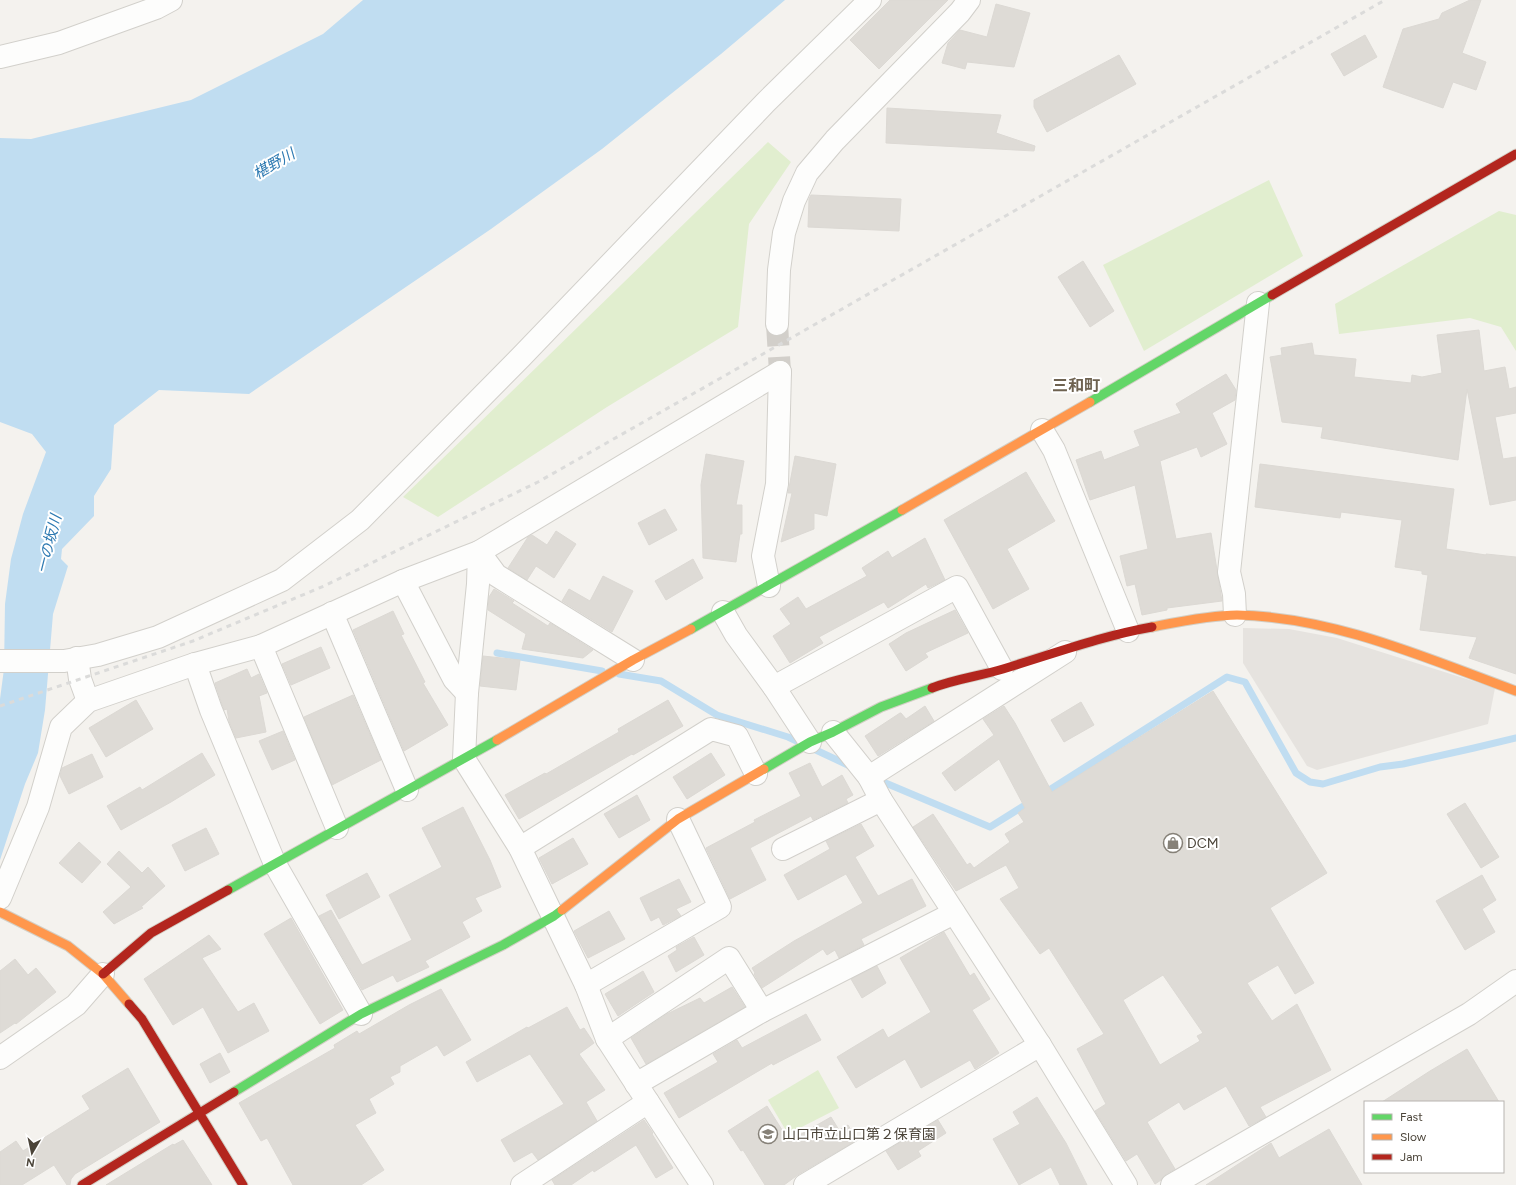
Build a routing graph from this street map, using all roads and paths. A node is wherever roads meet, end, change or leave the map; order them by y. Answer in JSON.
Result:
{"nodes":[{"id":1,"x":171,"y":0,"type":"edge"},
{"id":2,"x":870,"y":0,"type":"edge"},
{"id":3,"x":969,"y":0,"type":"edge"},
{"id":4,"x":0,"y":57,"type":"edge"},
{"id":5,"x":1516,"y":154,"type":"edge"},
{"id":6,"x":1258,"y":303,"type":"junction"},
{"id":7,"x":777,"y":324,"type":"tunnel mouth"},
{"id":8,"x":1042,"y":430,"type":"junction"},
{"id":9,"x":479,"y":552,"type":"junction"},
{"id":10,"x":403,"y":582,"type":"junction"},
{"id":11,"x":769,"y":586,"type":"junction"},
{"id":12,"x":723,"y":612,"type":"junction"},
{"id":13,"x":332,"y":613,"type":"junction"},
{"id":14,"x":1235,"y":615,"type":"junction"},
{"id":15,"x":1128,"y":630,"type":"junction"},
{"id":16,"x":1077,"y":645,"type":"junction"},
{"id":17,"x":261,"y":646,"type":"junction"},
{"id":18,"x":71,"y":660,"type":"junction"},
{"id":19,"x":633,"y":660,"type":"junction"},
{"id":20,"x":0,"y":661,"type":"edge"},
{"id":21,"x":195,"y":664,"type":"junction"},
{"id":22,"x":1002,"y":669,"type":"junction"},
{"id":23,"x":774,"y":687,"type":"junction"},
{"id":24,"x":1516,"y":691,"type":"edge"},
{"id":25,"x":467,"y":693,"type":"junction"},
{"id":26,"x":88,"y":701,"type":"junction"},
{"id":27,"x":833,"y":732,"type":"junction"},
{"id":28,"x":810,"y":742,"type":"junction"},
{"id":29,"x":464,"y":759,"type":"junction"},
{"id":30,"x":756,"y":774,"type":"junction"},
{"id":31,"x":869,"y":778,"type":"junction"},
{"id":32,"x":407,"y":790,"type":"junction"},
{"id":33,"x":881,"y":800,"type":"junction"},
{"id":34,"x":678,"y":819,"type":"junction"},
{"id":35,"x":337,"y":828,"type":"junction"},
{"id":36,"x":520,"y":848,"type":"junction"},
{"id":37,"x":783,"y":849,"type":"dead end"},
{"id":38,"x":275,"y":864,"type":"junction"},
{"id":39,"x":0,"y":898,"type":"edge"},
{"id":40,"x":0,"y":912,"type":"edge"},
{"id":41,"x":954,"y":913,"type":"junction"},
{"id":42,"x":554,"y":916,"type":"junction"},
{"id":43,"x":103,"y":974,"type":"junction"},
{"id":44,"x":1516,"y":981,"type":"edge"},
{"id":45,"x":586,"y":984,"type":"junction"},
{"id":46,"x":762,"y":1011,"type":"junction"},
{"id":47,"x":361,"y":1014,"type":"junction"},
{"id":48,"x":607,"y":1039,"type":"junction"},
{"id":49,"x":1040,"y":1045,"type":"junction"},
{"id":50,"x":0,"y":1058,"type":"edge"},
{"id":51,"x":636,"y":1084,"type":"junction"},
{"id":52,"x":648,"y":1102,"type":"junction"},
{"id":53,"x":200,"y":1113,"type":"junction"},
{"id":54,"x":82,"y":1185,"type":"edge"},
{"id":55,"x":243,"y":1185,"type":"edge"},
{"id":56,"x":522,"y":1185,"type":"edge"},
{"id":57,"x":702,"y":1185,"type":"edge"},
{"id":58,"x":805,"y":1185,"type":"edge"},
{"id":59,"x":1126,"y":1185,"type":"edge"},
{"id":60,"x":1172,"y":1185,"type":"edge"}],
"edges":[{"from":1,"to":4,"type":"street"},
{"from":2,"to":18,"type":"street"},
{"from":3,"to":7,"type":"street"},
{"from":5,"to":6,"type":"street"},
{"from":6,"to":8,"type":"street"},
{"from":6,"to":14,"type":"street"},
{"from":8,"to":11,"type":"street"},
{"from":8,"to":15,"type":"street"},
{"from":9,"to":10,"type":"street"},
{"from":9,"to":11,"type":"street"},
{"from":9,"to":19,"type":"street"},
{"from":9,"to":25,"type":"street"},
{"from":10,"to":13,"type":"street"},
{"from":10,"to":25,"type":"street"},
{"from":11,"to":12,"type":"street"},
{"from":12,"to":19,"type":"street"},
{"from":12,"to":23,"type":"street"},
{"from":13,"to":17,"type":"street"},
{"from":13,"to":32,"type":"street"},
{"from":14,"to":15,"type":"street"},
{"from":14,"to":24,"type":"street"},
{"from":15,"to":16,"type":"street"},
{"from":16,"to":22,"type":"street"},
{"from":16,"to":31,"type":"street"},
{"from":17,"to":21,"type":"street"},
{"from":17,"to":35,"type":"street"},
{"from":18,"to":20,"type":"street"},
{"from":18,"to":26,"type":"street"},
{"from":19,"to":29,"type":"street"},
{"from":21,"to":26,"type":"street"},
{"from":21,"to":38,"type":"street"},
{"from":22,"to":23,"type":"street"},
{"from":22,"to":27,"type":"street"},
{"from":23,"to":28,"type":"street"},
{"from":25,"to":29,"type":"street"},
{"from":26,"to":39,"type":"street"},
{"from":27,"to":28,"type":"street"},
{"from":27,"to":31,"type":"street"},
{"from":28,"to":30,"type":"street"},
{"from":29,"to":32,"type":"street"},
{"from":29,"to":36,"type":"street"},
{"from":30,"to":34,"type":"street"},
{"from":30,"to":36,"type":"street"},
{"from":31,"to":33,"type":"street"},
{"from":32,"to":35,"type":"street"},
{"from":33,"to":37,"type":"street"},
{"from":33,"to":41,"type":"street"},
{"from":34,"to":42,"type":"street"},
{"from":34,"to":45,"type":"street"},
{"from":35,"to":38,"type":"street"},
{"from":36,"to":42,"type":"street"},
{"from":38,"to":43,"type":"street"},
{"from":38,"to":47,"type":"street"},
{"from":40,"to":43,"type":"street"},
{"from":41,"to":46,"type":"street"},
{"from":41,"to":49,"type":"street"},
{"from":42,"to":45,"type":"street"},
{"from":42,"to":47,"type":"street"},
{"from":43,"to":50,"type":"street"},
{"from":43,"to":53,"type":"street"},
{"from":44,"to":60,"type":"street"},
{"from":45,"to":48,"type":"street"},
{"from":46,"to":48,"type":"street"},
{"from":46,"to":51,"type":"street"},
{"from":47,"to":53,"type":"street"},
{"from":48,"to":51,"type":"street"},
{"from":49,"to":58,"type":"street"},
{"from":49,"to":59,"type":"street"},
{"from":51,"to":52,"type":"street"},
{"from":52,"to":56,"type":"street"},
{"from":52,"to":57,"type":"street"},
{"from":53,"to":54,"type":"street"},
{"from":53,"to":55,"type":"street"}]}
